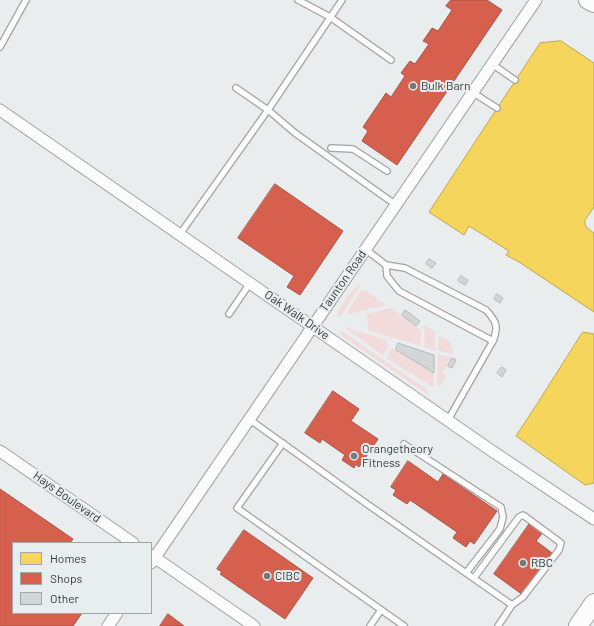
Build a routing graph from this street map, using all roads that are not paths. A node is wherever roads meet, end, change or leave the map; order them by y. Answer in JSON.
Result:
{"nodes":[{"id":1,"x":26,"y":0,"type":"edge"},
{"id":2,"x":298,"y":0,"type":"edge"},
{"id":3,"x":342,"y":0,"type":"edge"},
{"id":4,"x":536,"y":0,"type":"edge"},
{"id":5,"x":588,"y":0,"type":"edge"},
{"id":6,"x":594,"y":3,"type":"edge"},
{"id":7,"x":330,"y":17,"type":"junction"},
{"id":8,"x":0,"y":47,"type":"edge"},
{"id":9,"x":391,"y":60,"type":"dead end"},
{"id":10,"x":492,"y":64,"type":"junction"},
{"id":11,"x":515,"y":80,"type":"dead end"},
{"id":12,"x":236,"y":88,"type":"dead end"},
{"id":13,"x":472,"y":92,"type":"junction"},
{"id":14,"x":497,"y":108,"type":"dead end"},
{"id":15,"x":0,"y":110,"type":"edge"},
{"id":16,"x":268,"y":110,"type":"junction"},
{"id":17,"x":331,"y":148,"type":"dead end"},
{"id":18,"x":387,"y":171,"type":"dead end"},
{"id":19,"x":396,"y":204,"type":"junction"},
{"id":20,"x":180,"y":234,"type":"junction"},
{"id":21,"x":365,"y":249,"type":"junction"},
{"id":22,"x":386,"y":265,"type":"junction"},
{"id":23,"x":250,"y":282,"type":"junction"},
{"id":24,"x":229,"y":314,"type":"dead end"},
{"id":25,"x":313,"y":326,"type":"junction"},
{"id":26,"x":493,"y":341,"type":"junction"},
{"id":27,"x":249,"y":419,"type":"junction"},
{"id":28,"x":448,"y":420,"type":"junction"},
{"id":29,"x":283,"y":443,"type":"junction"},
{"id":30,"x":404,"y":444,"type":"dead end"},
{"id":31,"x":0,"y":451,"type":"edge"},
{"id":32,"x":594,"y":519,"type":"edge"},
{"id":33,"x":132,"y":542,"type":"edge"},
{"id":34,"x":152,"y":558,"type":"edge"},
{"id":35,"x":466,"y":573,"type":"junction"},
{"id":36,"x":474,"y":578,"type":"junction"},
{"id":37,"x":594,"y":603,"type":"edge"},
{"id":38,"x":512,"y":605,"type":"junction"},
{"id":39,"x":381,"y":610,"type":"junction"},
{"id":40,"x":116,"y":614,"type":"edge"},
{"id":41,"x":108,"y":626,"type":"edge"},
{"id":42,"x":254,"y":626,"type":"edge"},
{"id":43,"x":370,"y":626,"type":"edge"},
{"id":44,"x":404,"y":626,"type":"edge"},
{"id":45,"x":498,"y":626,"type":"edge"},
{"id":46,"x":578,"y":626,"type":"edge"}],
"edges":[{"from":1,"to":8,"type":"lane"},
{"from":2,"to":7,"type":"lane"},
{"from":3,"to":7,"type":"lane"},
{"from":4,"to":10,"type":"street","name":"Taunton Road"},
{"from":5,"to":6,"type":"main road"},
{"from":7,"to":9,"type":"lane"},
{"from":7,"to":16,"type":"lane"},
{"from":10,"to":11,"type":"lane"},
{"from":10,"to":13,"type":"street","name":"Taunton Road"},
{"from":12,"to":16,"type":"lane"},
{"from":13,"to":14,"type":"lane"},
{"from":13,"to":19,"type":"street","name":"Taunton Road"},
{"from":15,"to":20,"type":"street","name":"Oak Walk Drive"},
{"from":16,"to":19,"type":"lane"},
{"from":16,"to":20,"type":"lane"},
{"from":17,"to":18,"type":"lane"},
{"from":19,"to":21,"type":"street","name":"Taunton Road"},
{"from":20,"to":23,"type":"street","name":"Oak Walk Drive"},
{"from":21,"to":22,"type":"lane"},
{"from":21,"to":25,"type":"street","name":"Taunton Road"},
{"from":22,"to":26,"type":"lane"},
{"from":22,"to":26,"type":"lane"},
{"from":23,"to":24,"type":"lane"},
{"from":23,"to":25,"type":"street","name":"Oak Walk Drive"},
{"from":25,"to":27,"type":"street","name":"Taunton Road"},
{"from":25,"to":28,"type":"street","name":"Oak Walk Drive"},
{"from":26,"to":28,"type":"lane"},
{"from":27,"to":29,"type":"lane"},
{"from":27,"to":34,"type":"street","name":"Taunton Road"},
{"from":28,"to":32,"type":"street","name":"Oak Walk Drive"},
{"from":29,"to":35,"type":"lane"},
{"from":29,"to":39,"type":"lane"},
{"from":30,"to":35,"type":"lane"},
{"from":31,"to":33,"type":"street","name":"Hays Boulevard"},
{"from":34,"to":42,"type":"street"},
{"from":35,"to":36,"type":"lane"},
{"from":36,"to":38,"type":"lane"},
{"from":36,"to":38,"type":"lane"},
{"from":37,"to":46,"type":"main road"},
{"from":38,"to":45,"type":"lane"},
{"from":39,"to":43,"type":"lane"},
{"from":39,"to":44,"type":"lane"},
{"from":40,"to":41,"type":"street"}]}
